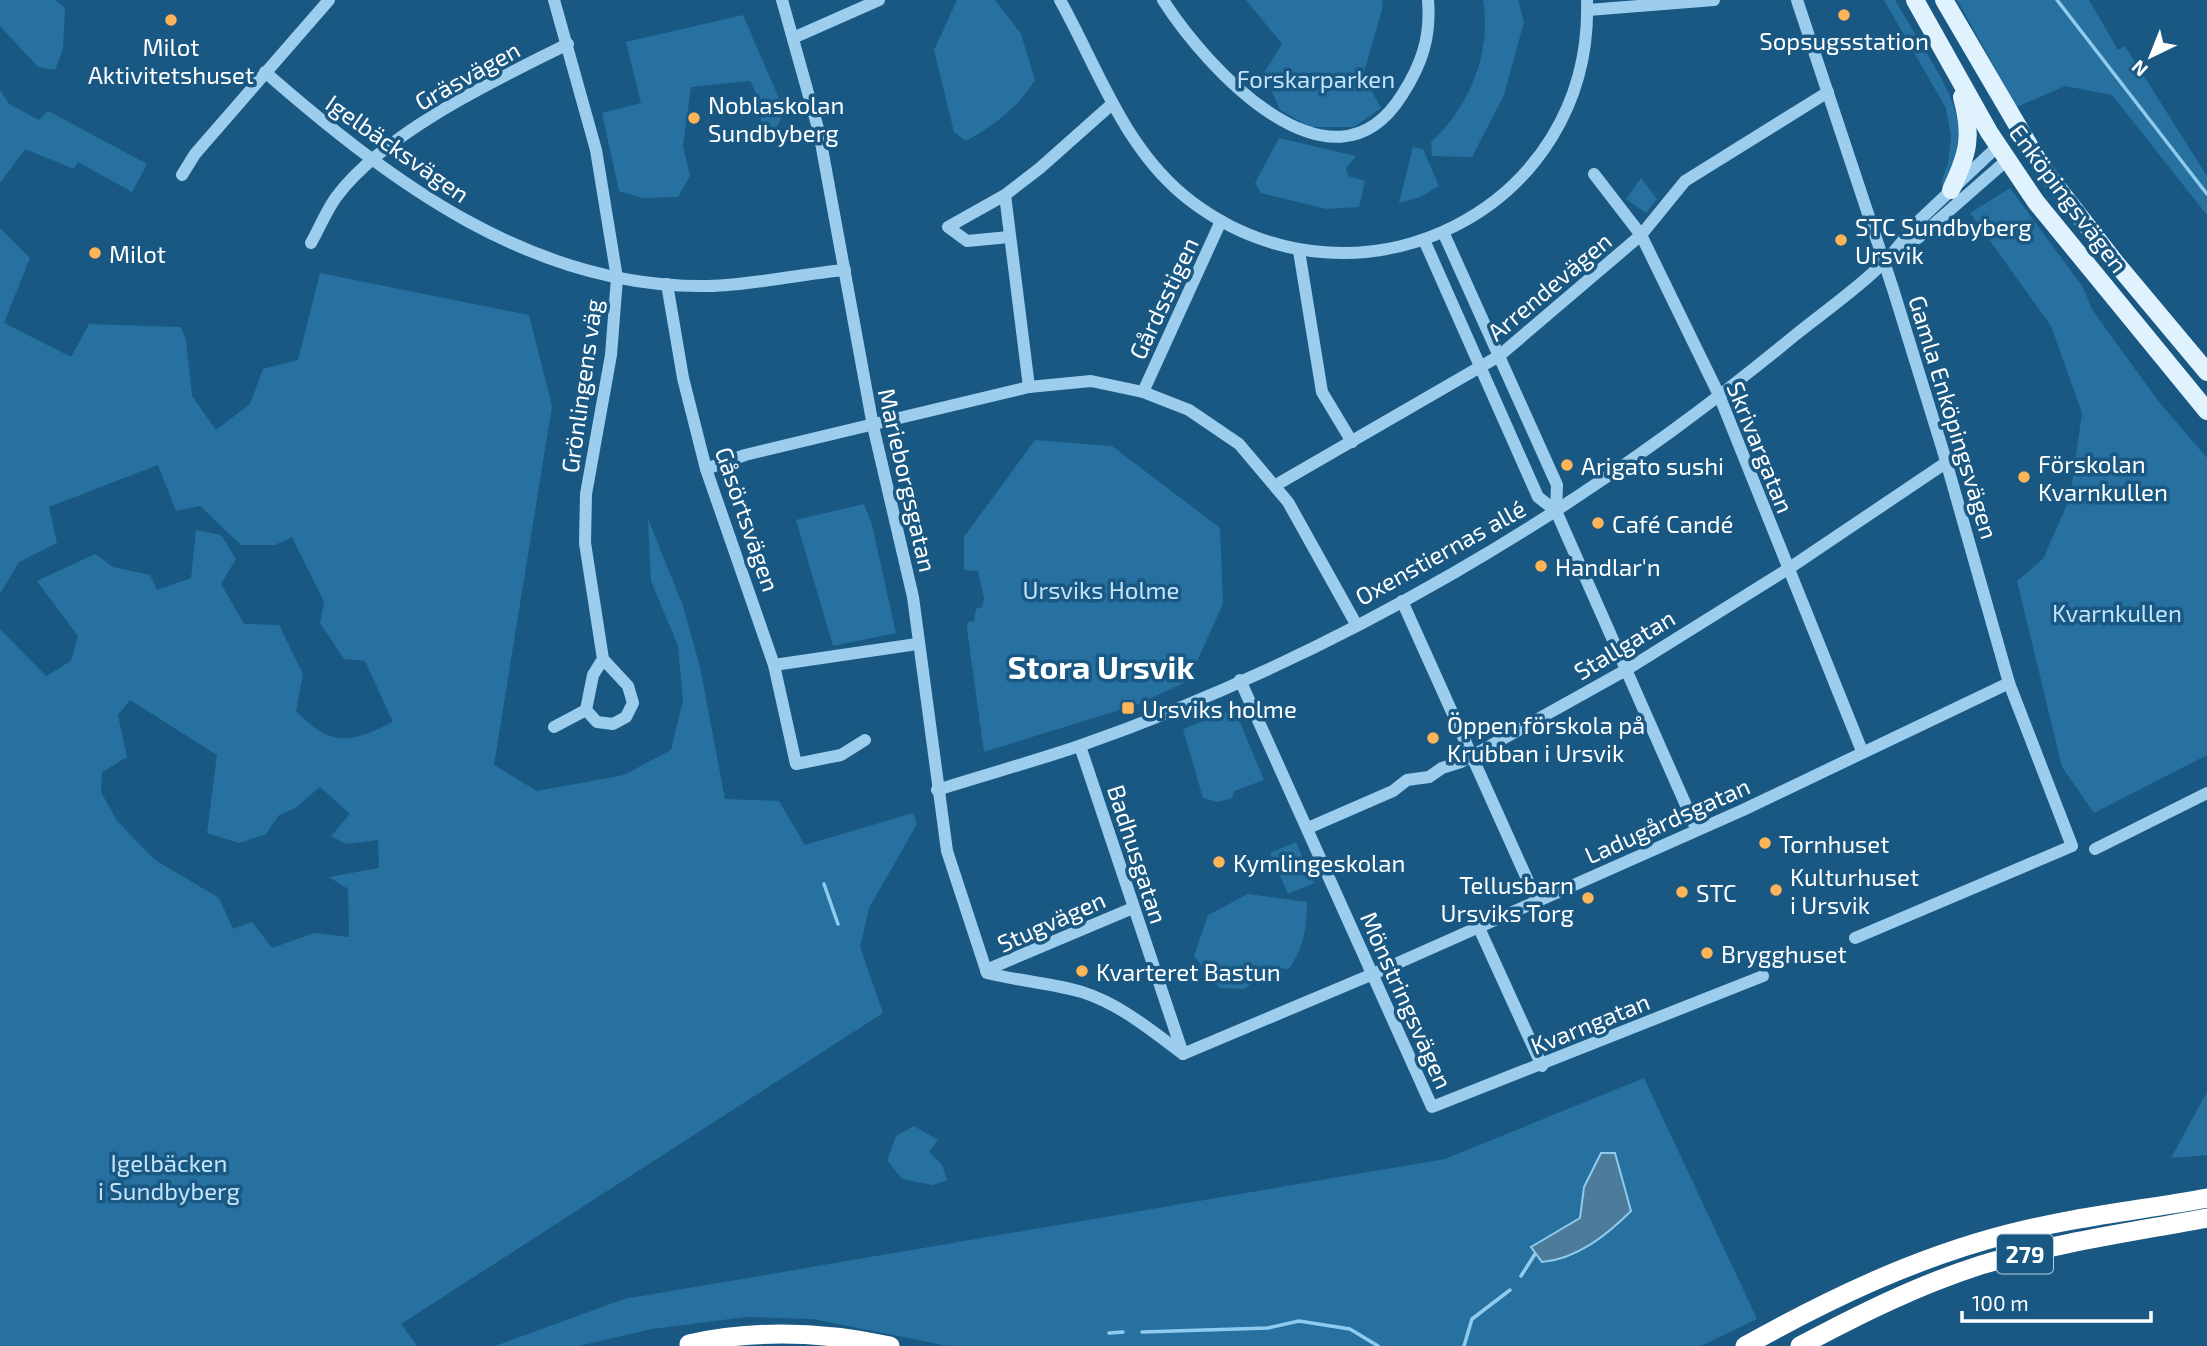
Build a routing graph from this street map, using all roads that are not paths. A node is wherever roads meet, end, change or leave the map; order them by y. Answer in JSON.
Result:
{"nodes":[{"id":1,"x":329,"y":0,"type":"edge"},
{"id":2,"x":554,"y":0,"type":"edge"},
{"id":3,"x":782,"y":0,"type":"edge"},
{"id":4,"x":879,"y":0,"type":"edge"},
{"id":5,"x":1060,"y":0,"type":"edge"},
{"id":6,"x":1163,"y":0,"type":"edge"},
{"id":7,"x":1428,"y":0,"type":"edge"},
{"id":8,"x":1713,"y":0,"type":"edge"},
{"id":9,"x":1797,"y":0,"type":"edge"},
{"id":10,"x":1915,"y":0,"type":"edge"},
{"id":11,"x":1944,"y":0,"type":"edge"},
{"id":12,"x":860,"y":5,"type":"edge"},
{"id":13,"x":1588,"y":5,"type":"edge"},
{"id":14,"x":793,"y":38,"type":"junction"},
{"id":15,"x":568,"y":44,"type":"junction"},
{"id":16,"x":265,"y":72,"type":"junction"},
{"id":17,"x":1956,"y":73,"type":"junction"},
{"id":18,"x":1828,"y":92,"type":"junction"},
{"id":19,"x":1112,"y":104,"type":"junction"},
{"id":20,"x":2024,"y":137,"type":"junction"},
{"id":21,"x":2003,"y":153,"type":"junction"},
{"id":22,"x":372,"y":160,"type":"junction"},
{"id":23,"x":1594,"y":174,"type":"dead end"},
{"id":24,"x":182,"y":175,"type":"dead end"},
{"id":25,"x":1951,"y":190,"type":"junction"},
{"id":26,"x":1005,"y":195,"type":"junction"},
{"id":27,"x":1221,"y":221,"type":"junction"},
{"id":28,"x":1444,"y":234,"type":"junction"},
{"id":29,"x":1641,"y":235,"type":"junction"},
{"id":30,"x":1009,"y":237,"type":"junction"},
{"id":31,"x":1424,"y":240,"type":"junction"},
{"id":32,"x":311,"y":243,"type":"dead end"},
{"id":33,"x":1903,"y":243,"type":"junction"},
{"id":34,"x":1299,"y":251,"type":"junction"},
{"id":35,"x":1885,"y":261,"type":"junction"},
{"id":36,"x":845,"y":270,"type":"junction"},
{"id":37,"x":617,"y":278,"type":"junction"},
{"id":38,"x":667,"y":285,"type":"junction"},
{"id":39,"x":1499,"y":356,"type":"junction"},
{"id":40,"x":1481,"y":367,"type":"junction"},
{"id":41,"x":2207,"y":372,"type":"edge"},
{"id":42,"x":1029,"y":387,"type":"junction"},
{"id":43,"x":1143,"y":392,"type":"junction"},
{"id":44,"x":1719,"y":395,"type":"junction"},
{"id":45,"x":2207,"y":411,"type":"edge"},
{"id":46,"x":873,"y":426,"type":"junction"},
{"id":47,"x":1352,"y":442,"type":"junction"},
{"id":48,"x":1543,"y":457,"type":"junction"},
{"id":49,"x":1947,"y":462,"type":"junction"},
{"id":50,"x":1524,"y":466,"type":"junction"},
{"id":51,"x":706,"y":469,"type":"junction"},
{"id":52,"x":1276,"y":485,"type":"junction"},
{"id":53,"x":1556,"y":511,"type":"junction"},
{"id":54,"x":1788,"y":569,"type":"junction"},
{"id":55,"x":1402,"y":601,"type":"junction"},
{"id":56,"x":1356,"y":624,"type":"junction"},
{"id":57,"x":917,"y":644,"type":"junction"},
{"id":58,"x":603,"y":659,"type":"junction"},
{"id":59,"x":774,"y":664,"type":"junction"},
{"id":60,"x":1626,"y":670,"type":"junction"},
{"id":61,"x":1240,"y":680,"type":"junction"},
{"id":62,"x":2009,"y":683,"type":"junction"},
{"id":63,"x":586,"y":710,"type":"junction"},
{"id":64,"x":554,"y":727,"type":"dead end"},
{"id":65,"x":865,"y":740,"type":"dead end"},
{"id":66,"x":1080,"y":746,"type":"junction"},
{"id":67,"x":1863,"y":751,"type":"junction"},
{"id":68,"x":1471,"y":755,"type":"junction"},
{"id":69,"x":937,"y":790,"type":"junction"},
{"id":70,"x":2207,"y":793,"type":"edge"},
{"id":71,"x":1308,"y":828,"type":"junction"},
{"id":72,"x":1696,"y":828,"type":"junction"},
{"id":73,"x":2095,"y":849,"type":"dead end"},
{"id":74,"x":1537,"y":901,"type":"junction"},
{"id":75,"x":1133,"y":908,"type":"junction"},
{"id":76,"x":1479,"y":928,"type":"junction"},
{"id":77,"x":1854,"y":938,"type":"dead end"},
{"id":78,"x":986,"y":970,"type":"junction"},
{"id":79,"x":1373,"y":974,"type":"junction"},
{"id":80,"x":1763,"y":976,"type":"dead end"},
{"id":81,"x":1184,"y":1054,"type":"junction"},
{"id":82,"x":1542,"y":1066,"type":"junction"},
{"id":83,"x":1432,"y":1107,"type":"joint"},
{"id":84,"x":2207,"y":1198,"type":"edge"},
{"id":85,"x":2207,"y":1218,"type":"edge"},
{"id":86,"x":681,"y":1345,"type":"edge"},
{"id":87,"x":738,"y":1346,"type":"edge"},
{"id":88,"x":890,"y":1346,"type":"edge"},
{"id":89,"x":1745,"y":1346,"type":"edge"},
{"id":90,"x":1800,"y":1346,"type":"edge"}],
"edges":[{"from":1,"to":16,"type":"street"},
{"from":2,"to":15,"type":"street","name":"Grönlingens väg"},
{"from":3,"to":14,"type":"street","name":"Marieborgsgatan"},
{"from":4,"to":12,"type":"street"},
{"from":5,"to":19,"type":"street"},
{"from":6,"to":7,"type":"street"},
{"from":8,"to":13,"type":"street"},
{"from":9,"to":18,"type":"street","name":"Gamla Enköpingsvägen"},
{"from":10,"to":17,"type":"main road","name":"Enköpingsvägen"},
{"from":11,"to":20,"type":"main road","name":"Enköpingsvägen"},
{"from":12,"to":14,"type":"street"},
{"from":13,"to":28,"type":"street"},
{"from":14,"to":36,"type":"street","name":"Marieborgsgatan"},
{"from":15,"to":22,"type":"street","name":"Gräsvägen"},
{"from":15,"to":37,"type":"street","name":"Grönlingens väg"},
{"from":16,"to":22,"type":"street","name":"Igelbäcksvägen"},
{"from":16,"to":24,"type":"street"},
{"from":17,"to":21,"type":"main road","name":"Enköpingsvägen"},
{"from":17,"to":25,"type":"main road"},
{"from":18,"to":29,"type":"street","name":"Arrendevägen"},
{"from":18,"to":35,"type":"street","name":"Gamla Enköpingsvägen"},
{"from":19,"to":26,"type":"street"},
{"from":19,"to":27,"type":"street"},
{"from":20,"to":21,"type":"main road"},
{"from":20,"to":41,"type":"main road","name":"Enköpingsvägen"},
{"from":21,"to":25,"type":"street","name":"Oxenstiernas allé"},
{"from":21,"to":33,"type":"street","name":"Oxenstiernas allé"},
{"from":21,"to":45,"type":"main road","name":"Enköpingsvägen"},
{"from":22,"to":32,"type":"street","name":"Gräsvägen"},
{"from":22,"to":37,"type":"street","name":"Igelbäcksvägen"},
{"from":23,"to":29,"type":"street","name":"Skrivargatan"},
{"from":25,"to":33,"type":"street","name":"Oxenstiernas allé"},
{"from":26,"to":30,"type":"street"},
{"from":26,"to":30,"type":"street"},
{"from":27,"to":34,"type":"street"},
{"from":27,"to":43,"type":"street","name":"Gårdsstigen"},
{"from":28,"to":31,"type":"street"},
{"from":28,"to":39,"type":"street"},
{"from":29,"to":39,"type":"street","name":"Arrendevägen"},
{"from":29,"to":44,"type":"street","name":"Skrivargatan"},
{"from":30,"to":42,"type":"street"},
{"from":31,"to":34,"type":"street"},
{"from":31,"to":40,"type":"street"},
{"from":33,"to":35,"type":"street","name":"Oxenstiernas allé"},
{"from":34,"to":47,"type":"street"},
{"from":35,"to":44,"type":"street","name":"Oxenstiernas allé"},
{"from":35,"to":49,"type":"street","name":"Gamla Enköpingsvägen"},
{"from":36,"to":38,"type":"street","name":"Igelbäcksvägen"},
{"from":36,"to":46,"type":"street","name":"Marieborgsgatan"},
{"from":37,"to":38,"type":"street","name":"Igelbäcksvägen"},
{"from":37,"to":58,"type":"street","name":"Grönlingens väg"},
{"from":38,"to":51,"type":"street","name":"Gåsörtsvägen"},
{"from":39,"to":40,"type":"street","name":"Arrendevägen"},
{"from":39,"to":48,"type":"street"},
{"from":40,"to":47,"type":"street","name":"Arrendevägen"},
{"from":40,"to":50,"type":"street"},
{"from":42,"to":43,"type":"street"},
{"from":42,"to":46,"type":"street"},
{"from":43,"to":52,"type":"street"},
{"from":44,"to":53,"type":"street","name":"Oxenstiernas allé"},
{"from":44,"to":54,"type":"street","name":"Skrivargatan"},
{"from":46,"to":51,"type":"street"},
{"from":46,"to":57,"type":"street","name":"Marieborgsgatan"},
{"from":47,"to":52,"type":"street","name":"Arrendevägen"},
{"from":48,"to":50,"type":"street"},
{"from":48,"to":53,"type":"street"},
{"from":49,"to":54,"type":"street","name":"Stallgatan"},
{"from":49,"to":62,"type":"street","name":"Gamla Enköpingsvägen"},
{"from":50,"to":53,"type":"street"},
{"from":51,"to":59,"type":"street","name":"Gåsörtsvägen"},
{"from":52,"to":56,"type":"street"},
{"from":53,"to":55,"type":"street","name":"Oxenstiernas allé"},
{"from":53,"to":60,"type":"street"},
{"from":54,"to":60,"type":"street","name":"Stallgatan"},
{"from":54,"to":67,"type":"street","name":"Skrivargatan"},
{"from":55,"to":56,"type":"street","name":"Oxenstiernas allé"},
{"from":55,"to":68,"type":"street"},
{"from":56,"to":61,"type":"street","name":"Oxenstiernas allé"},
{"from":57,"to":59,"type":"street"},
{"from":57,"to":69,"type":"street","name":"Marieborgsgatan"},
{"from":58,"to":63,"type":"street"},
{"from":58,"to":63,"type":"street"},
{"from":59,"to":65,"type":"street","name":"Gåsörtsvägen"},
{"from":60,"to":68,"type":"street","name":"Stallgatan"},
{"from":60,"to":72,"type":"street"},
{"from":61,"to":66,"type":"street","name":"Oxenstiernas allé"},
{"from":61,"to":71,"type":"street","name":"Mönstringsvägen"},
{"from":62,"to":67,"type":"street","name":"Ladugårdsgatan"},
{"from":62,"to":77,"type":"street","name":"Gamla Enköpingsvägen"},
{"from":63,"to":64,"type":"street"},
{"from":66,"to":69,"type":"street","name":"Oxenstiernas allé"},
{"from":66,"to":75,"type":"street","name":"Badhusgatan"},
{"from":67,"to":72,"type":"street","name":"Ladugårdsgatan"},
{"from":68,"to":71,"type":"street","name":"Stallgatan"},
{"from":68,"to":74,"type":"street"},
{"from":69,"to":78,"type":"street","name":"Marieborgsgatan"},
{"from":70,"to":73,"type":"street"},
{"from":71,"to":79,"type":"street","name":"Mönstringsvägen"},
{"from":72,"to":74,"type":"street","name":"Ladugårdsgatan"},
{"from":74,"to":76,"type":"street","name":"Ladugårdsgatan"},
{"from":75,"to":78,"type":"street","name":"Stugvägen"},
{"from":75,"to":81,"type":"street","name":"Badhusgatan"},
{"from":76,"to":79,"type":"street","name":"Ladugårdsgatan"},
{"from":76,"to":82,"type":"street"},
{"from":78,"to":81,"type":"street"},
{"from":79,"to":81,"type":"street","name":"Ladugårdsgatan"},
{"from":79,"to":83,"type":"street","name":"Mönstringsvägen"},
{"from":80,"to":82,"type":"street","name":"Kvarngatan"},
{"from":82,"to":83,"type":"street","name":"Kvarngatan"},
{"from":84,"to":89,"type":"highway","number":"279"},
{"from":85,"to":90,"type":"highway","number":"279"},
{"from":86,"to":87,"type":"highway"},
{"from":86,"to":88,"type":"highway"}]}
